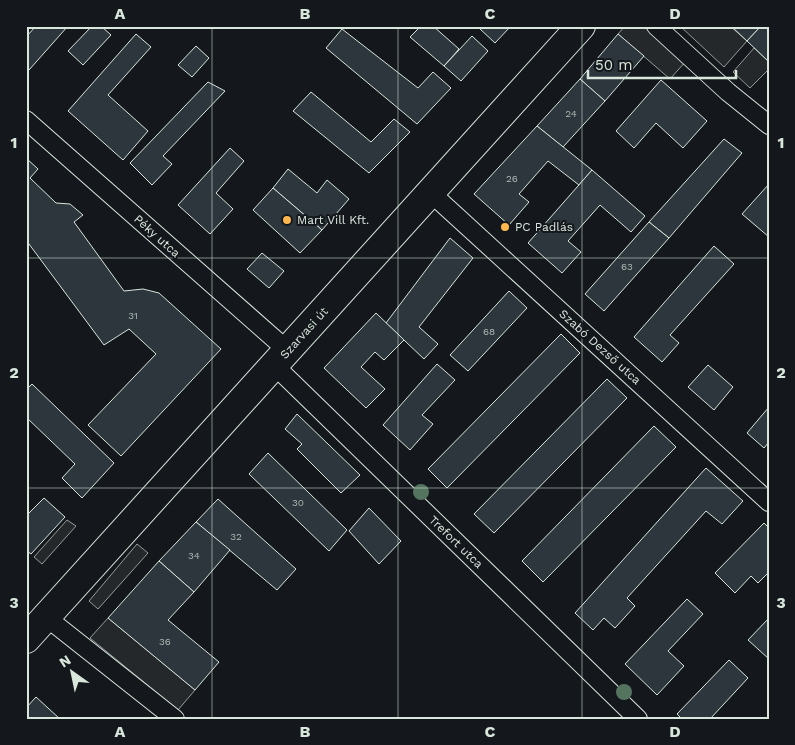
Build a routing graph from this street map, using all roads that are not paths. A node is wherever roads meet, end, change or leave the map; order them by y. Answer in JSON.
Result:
{"nodes":[{"id":1,"x":581,"y":26,"type":"edge"},
{"id":2,"x":656,"y":26,"type":"edge"},
{"id":3,"x":26,"y":120,"type":"edge"},
{"id":4,"x":769,"y":125,"type":"edge"},
{"id":5,"x":431,"y":193,"type":"junction"},
{"id":6,"x":281,"y":358,"type":"junction"},
{"id":7,"x":769,"y":502,"type":"edge"},
{"id":8,"x":46,"y":617,"type":"junction"},
{"id":9,"x":26,"y":639,"type":"edge"},
{"id":10,"x":175,"y":719,"type":"edge"},
{"id":11,"x":638,"y":719,"type":"edge"}],
"edges":[{"from":1,"to":5,"type":"main road","name":"Szarvasi út"},
{"from":2,"to":4,"type":"street"},
{"from":3,"to":6,"type":"street","name":"Péky utca"},
{"from":5,"to":6,"type":"main road","name":"Szarvasi út"},
{"from":5,"to":7,"type":"street","name":"Szabó Dezső utca"},
{"from":6,"to":8,"type":"main road","name":"Szarvasi út"},
{"from":6,"to":11,"type":"street","name":"Trefort utca"},
{"from":8,"to":9,"type":"main road","name":"Szarvasi út"},
{"from":8,"to":10,"type":"street"}]}
